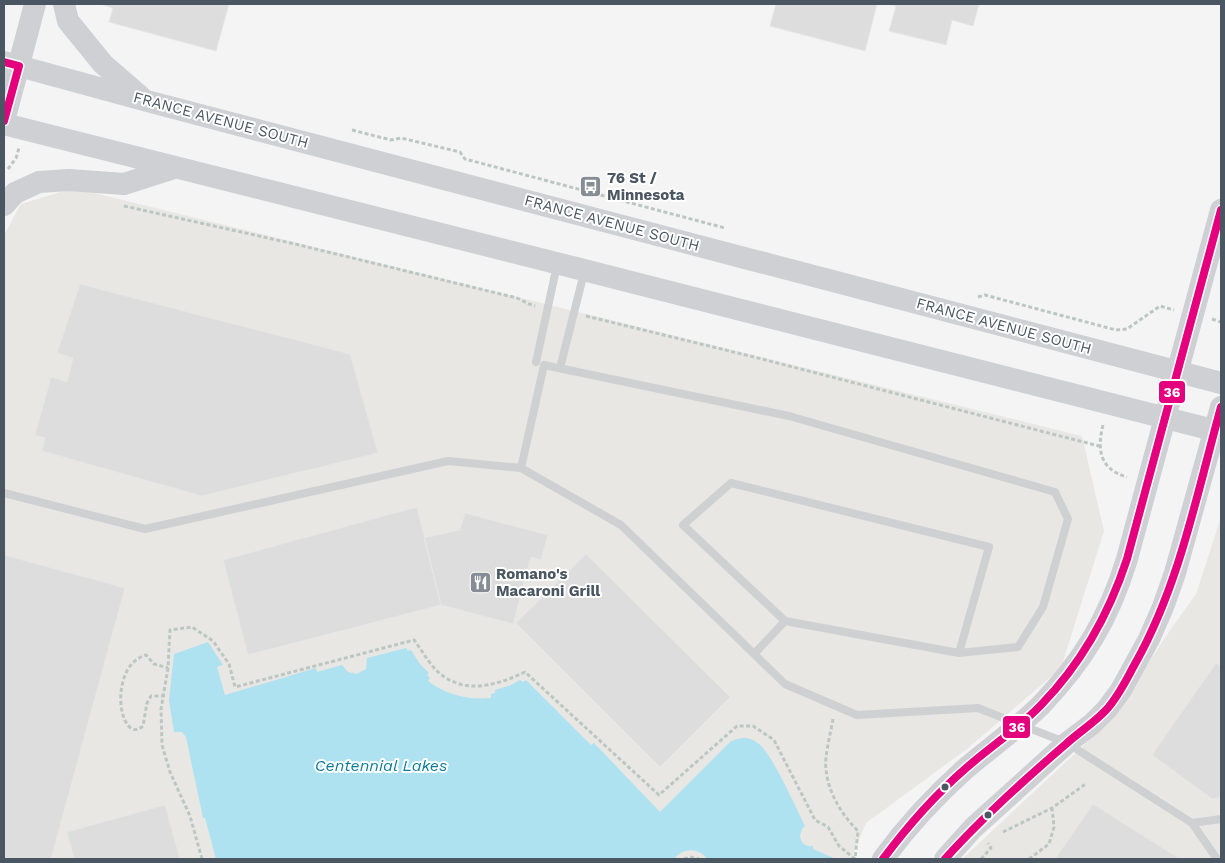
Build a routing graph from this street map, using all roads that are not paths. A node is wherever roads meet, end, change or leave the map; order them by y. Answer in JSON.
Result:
{"nodes":[{"id":1,"x":35,"y":4,"type":"edge"},
{"id":2,"x":64,"y":4,"type":"edge"},
{"id":3,"x":11,"y":64,"type":"edge"},
{"id":4,"x":146,"y":101,"type":"junction"},
{"id":5,"x":4,"y":123,"type":"edge"},
{"id":6,"x":174,"y":168,"type":"junction"},
{"id":7,"x":4,"y":205,"type":"edge"},
{"id":8,"x":1221,"y":210,"type":"edge"},
{"id":9,"x":558,"y":263,"type":"junction"},
{"id":10,"x":585,"y":270,"type":"junction"},
{"id":11,"x":536,"y":362,"type":"dead end"},
{"id":12,"x":560,"y":368,"type":"junction"},
{"id":13,"x":1178,"y":372,"type":"junction"},
{"id":14,"x":1221,"y":383,"type":"edge"},
{"id":15,"x":1221,"y":407,"type":"edge"},
{"id":16,"x":1165,"y":418,"type":"junction"},
{"id":17,"x":1218,"y":432,"type":"edge"},
{"id":18,"x":521,"y":468,"type":"junction"},
{"id":19,"x":4,"y":493,"type":"edge"},
{"id":20,"x":784,"y":621,"type":"junction"},
{"id":21,"x":959,"y":653,"type":"junction"},
{"id":22,"x":754,"y":654,"type":"junction"},
{"id":23,"x":1018,"y":725,"type":"junction"},
{"id":24,"x":1067,"y":743,"type":"junction"},
{"id":25,"x":1221,"y":819,"type":"edge"},
{"id":26,"x":1192,"y":823,"type":"junction"},
{"id":27,"x":883,"y":859,"type":"edge"},
{"id":28,"x":945,"y":859,"type":"edge"},
{"id":29,"x":1217,"y":859,"type":"edge"}],
"edges":[{"from":1,"to":3,"type":"main road"},
{"from":2,"to":4,"type":"main road"},
{"from":3,"to":4,"type":"main road","name":"FRANCE AVENUE SOUTH"},
{"from":3,"to":5,"type":"main road"},
{"from":4,"to":13,"type":"main road","name":"FRANCE AVENUE SOUTH"},
{"from":5,"to":6,"type":"main road"},
{"from":6,"to":7,"type":"main road"},
{"from":6,"to":9,"type":"main road"},
{"from":8,"to":13,"type":"main road"},
{"from":9,"to":10,"type":"main road"},
{"from":9,"to":11,"type":"lane"},
{"from":10,"to":12,"type":"lane"},
{"from":10,"to":16,"type":"main road"},
{"from":12,"to":18,"type":"lane"},
{"from":12,"to":21,"type":"lane"},
{"from":13,"to":14,"type":"main road","name":"FRANCE AVENUE SOUTH"},
{"from":13,"to":16,"type":"main road"},
{"from":15,"to":17,"type":"main road"},
{"from":16,"to":17,"type":"main road"},
{"from":16,"to":23,"type":"main road"},
{"from":17,"to":24,"type":"main road"},
{"from":18,"to":19,"type":"lane"},
{"from":18,"to":22,"type":"lane"},
{"from":20,"to":21,"type":"lane"},
{"from":20,"to":21,"type":"lane"},
{"from":20,"to":22,"type":"lane"},
{"from":22,"to":23,"type":"lane"},
{"from":23,"to":24,"type":"lane"},
{"from":23,"to":27,"type":"main road"},
{"from":24,"to":26,"type":"lane"},
{"from":24,"to":28,"type":"main road"},
{"from":25,"to":26,"type":"lane"},
{"from":26,"to":29,"type":"lane"}]}
